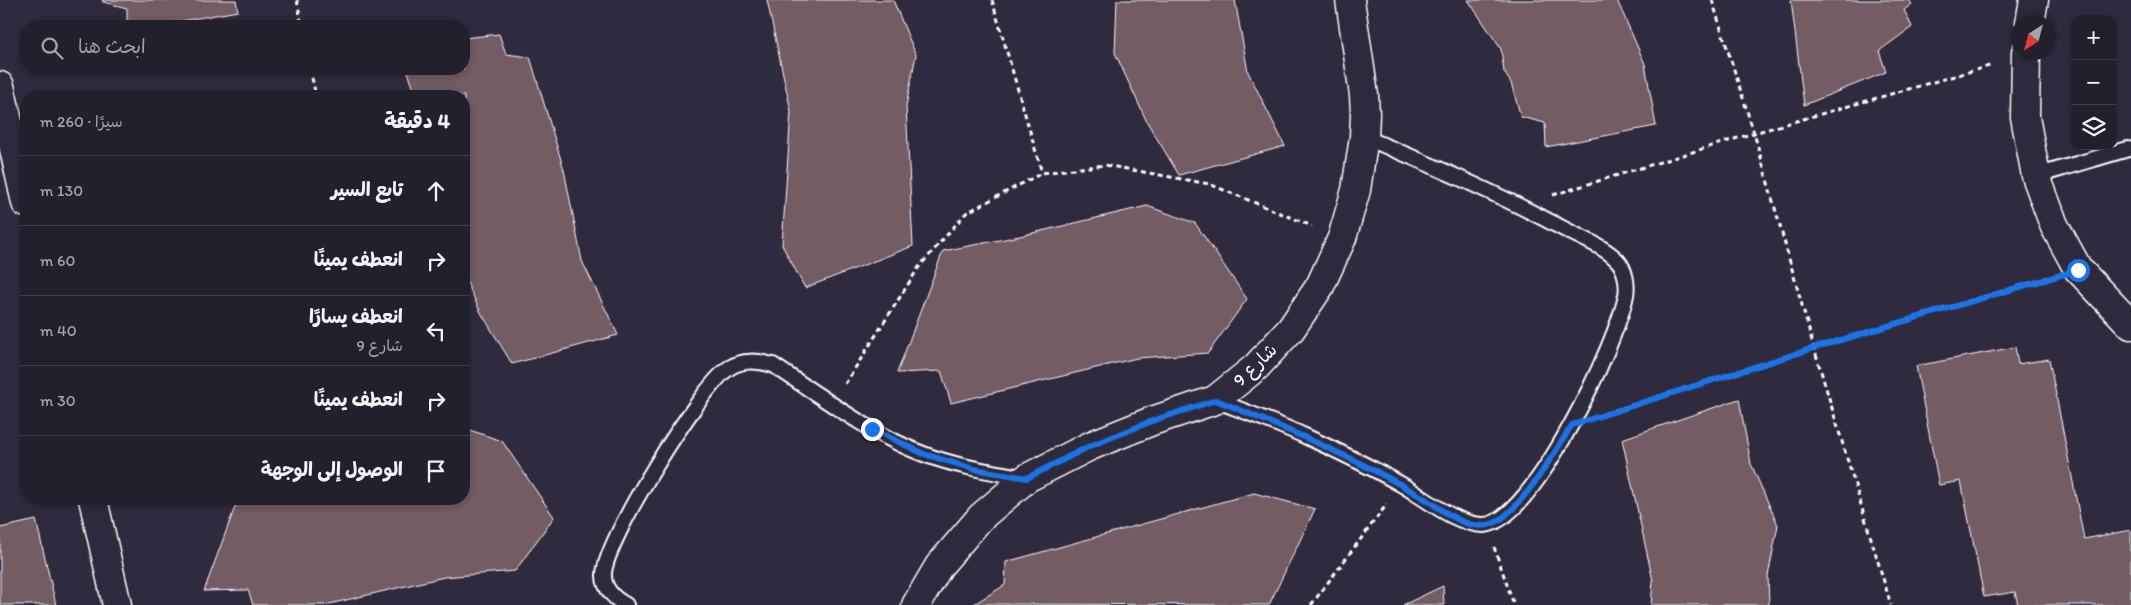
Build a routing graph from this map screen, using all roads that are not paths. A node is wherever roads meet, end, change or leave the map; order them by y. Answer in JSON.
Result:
{"nodes":[{"id":1,"x":1350,"y":0,"type":"edge"},
{"id":2,"x":2034,"y":0,"type":"edge"},
{"id":3,"x":2031,"y":15,"type":"edge"},
{"id":4,"x":2025,"y":60,"type":"edge"},
{"id":5,"x":0,"y":86,"type":"edge"},
{"id":6,"x":1364,"y":137,"type":"junction"},
{"id":7,"x":2128,"y":149,"type":"dead end"},
{"id":8,"x":20,"y":176,"type":"edge"},
{"id":9,"x":2036,"y":176,"type":"junction"},
{"id":10,"x":2131,"y":325,"type":"edge"},
{"id":11,"x":1216,"y":400,"type":"junction"},
{"id":12,"x":1027,"y":478,"type":"junction"},
{"id":13,"x":94,"y":505,"type":"edge"},
{"id":14,"x":117,"y":605,"type":"edge"},
{"id":15,"x":626,"y":605,"type":"edge"},
{"id":16,"x":916,"y":605,"type":"edge"}],
"edges":[{"from":1,"to":6,"type":"street","name":"شارع 9"},
{"from":2,"to":3,"type":"street"},
{"from":4,"to":9,"type":"street"},
{"from":5,"to":8,"type":"street"},
{"from":6,"to":11,"type":"street","name":"شارع 9"},
{"from":6,"to":11,"type":"lane"},
{"from":7,"to":9,"type":"lane"},
{"from":9,"to":10,"type":"street"},
{"from":11,"to":12,"type":"street","name":"شارع 9"},
{"from":12,"to":15,"type":"lane"},
{"from":12,"to":16,"type":"street","name":"شارع 9"},
{"from":13,"to":14,"type":"street"}]}
